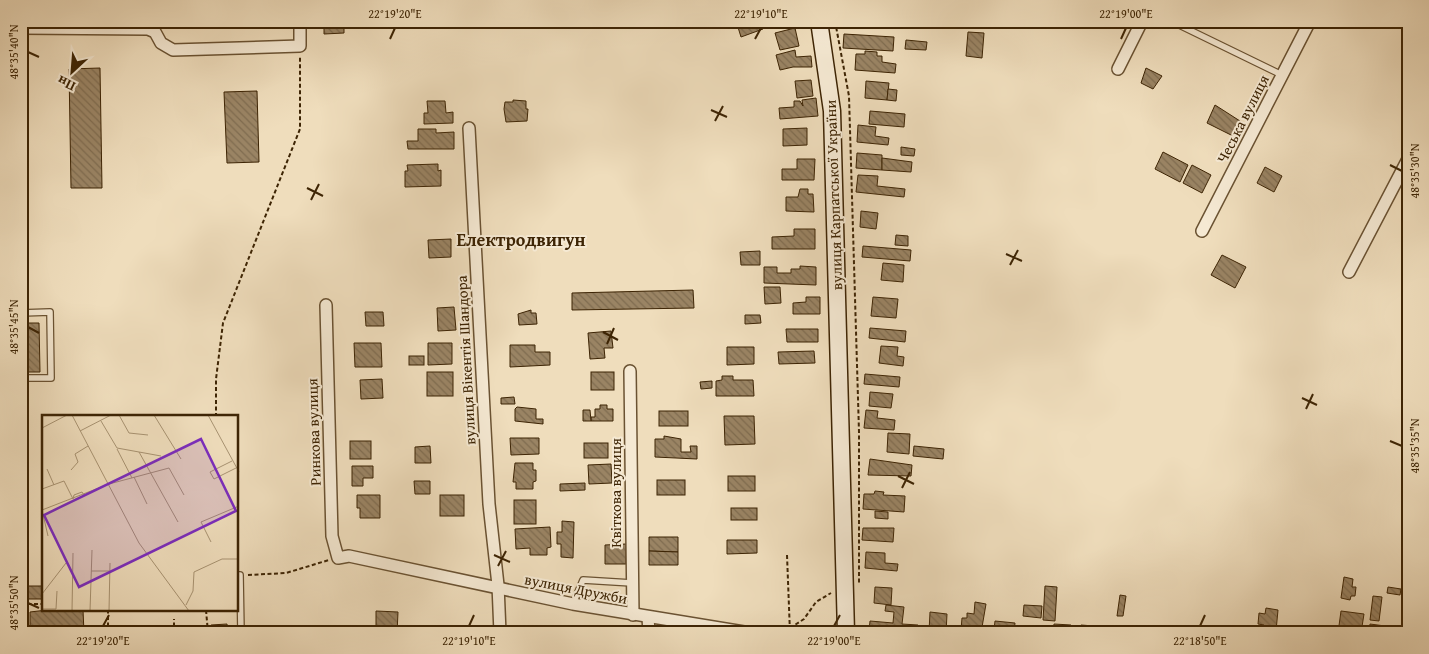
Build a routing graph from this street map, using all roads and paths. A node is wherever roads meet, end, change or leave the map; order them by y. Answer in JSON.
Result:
{"nodes":[{"id":1,"x":300,"y":21,"type":"edge"},
{"id":2,"x":819,"y":21,"type":"edge"},
{"id":3,"x":835,"y":21,"type":"edge"},
{"id":4,"x":1142,"y":21,"type":"edge"},
{"id":5,"x":1171,"y":21,"type":"edge"},
{"id":6,"x":1310,"y":21,"type":"edge"},
{"id":7,"x":21,"y":28,"type":"edge"},
{"id":8,"x":300,"y":46,"type":"junction"},
{"id":9,"x":1118,"y":68,"type":"dead end"},
{"id":10,"x":1282,"y":75,"type":"junction"},
{"id":11,"x":469,"y":128,"type":"dead end"},
{"id":12,"x":1408,"y":159,"type":"edge"},
{"id":13,"x":1202,"y":231,"type":"dead end"},
{"id":14,"x":1349,"y":272,"type":"dead end"},
{"id":15,"x":326,"y":305,"type":"dead end"},
{"id":16,"x":21,"y":313,"type":"edge"},
{"id":17,"x":630,"y":371,"type":"dead end"},
{"id":18,"x":21,"y":378,"type":"edge"},
{"id":19,"x":216,"y":415,"type":"edge"},
{"id":20,"x":787,"y":555,"type":"dead end"},
{"id":21,"x":338,"y":558,"type":"junction"},
{"id":22,"x":239,"y":575,"type":"edge"},
{"id":23,"x":632,"y":584,"type":"junction"},
{"id":24,"x":852,"y":588,"type":"junction"},
{"id":25,"x":498,"y":589,"type":"junction"},
{"id":26,"x":21,"y":604,"type":"edge"},
{"id":27,"x":42,"y":604,"type":"edge"},
{"id":28,"x":573,"y":604,"type":"junction"},
{"id":29,"x":108,"y":612,"type":"edge"},
{"id":30,"x":206,"y":612,"type":"edge"},
{"id":31,"x":633,"y":615,"type":"junction"},
{"id":32,"x":648,"y":617,"type":"junction"},
{"id":33,"x":174,"y":619,"type":"dead end"},
{"id":34,"x":790,"y":628,"type":"junction"},
{"id":35,"x":852,"y":628,"type":"edge"},
{"id":36,"x":108,"y":633,"type":"edge"},
{"id":37,"x":174,"y":633,"type":"edge"},
{"id":38,"x":208,"y":633,"type":"edge"},
{"id":39,"x":241,"y":633,"type":"edge"},
{"id":40,"x":500,"y":633,"type":"edge"},
{"id":41,"x":649,"y":633,"type":"edge"},
{"id":42,"x":750,"y":633,"type":"edge"},
{"id":43,"x":790,"y":633,"type":"edge"},
{"id":44,"x":867,"y":633,"type":"edge"}],
"edges":[{"from":1,"to":8,"type":"street"},
{"from":2,"to":24,"type":"main road","name":"вулиця Карпатської України"},
{"from":3,"to":24,"type":"path"},
{"from":4,"to":9,"type":"street"},
{"from":5,"to":10,"type":"lane"},
{"from":6,"to":10,"type":"street","name":"Чеська вулиця"},
{"from":7,"to":8,"type":"street"},
{"from":8,"to":19,"type":"path"},
{"from":10,"to":13,"type":"street","name":"Чеська вулиця"},
{"from":11,"to":25,"type":"street","name":"вулиця Вікентія Шандора"},
{"from":12,"to":14,"type":"street"},
{"from":15,"to":21,"type":"street","name":"Ринкова вулиця"},
{"from":16,"to":18,"type":"lane"},
{"from":17,"to":23,"type":"street","name":"Квіткова вулиця"},
{"from":20,"to":34,"type":"path"},
{"from":21,"to":22,"type":"path"},
{"from":21,"to":25,"type":"street","name":"вулиця Дружби"},
{"from":22,"to":39,"type":"lane"},
{"from":23,"to":28,"type":"lane"},
{"from":23,"to":31,"type":"street","name":"Квіткова вулиця"},
{"from":24,"to":34,"type":"path"},
{"from":24,"to":35,"type":"main road","name":"вулиця Карпатської України"},
{"from":25,"to":28,"type":"street","name":"вулиця Дружби"},
{"from":25,"to":40,"type":"street","name":"вулиця Вікентія Шандора"},
{"from":26,"to":27,"type":"path"},
{"from":28,"to":31,"type":"street","name":"вулиця Дружби"},
{"from":29,"to":36,"type":"path"},
{"from":30,"to":38,"type":"path"},
{"from":31,"to":32,"type":"street","name":"вулиця Дружби"},
{"from":32,"to":41,"type":"street"},
{"from":32,"to":42,"type":"street","name":"вулиця Дружби"},
{"from":33,"to":37,"type":"path"},
{"from":34,"to":43,"type":"path"},
{"from":35,"to":44,"type":"path"}]}
